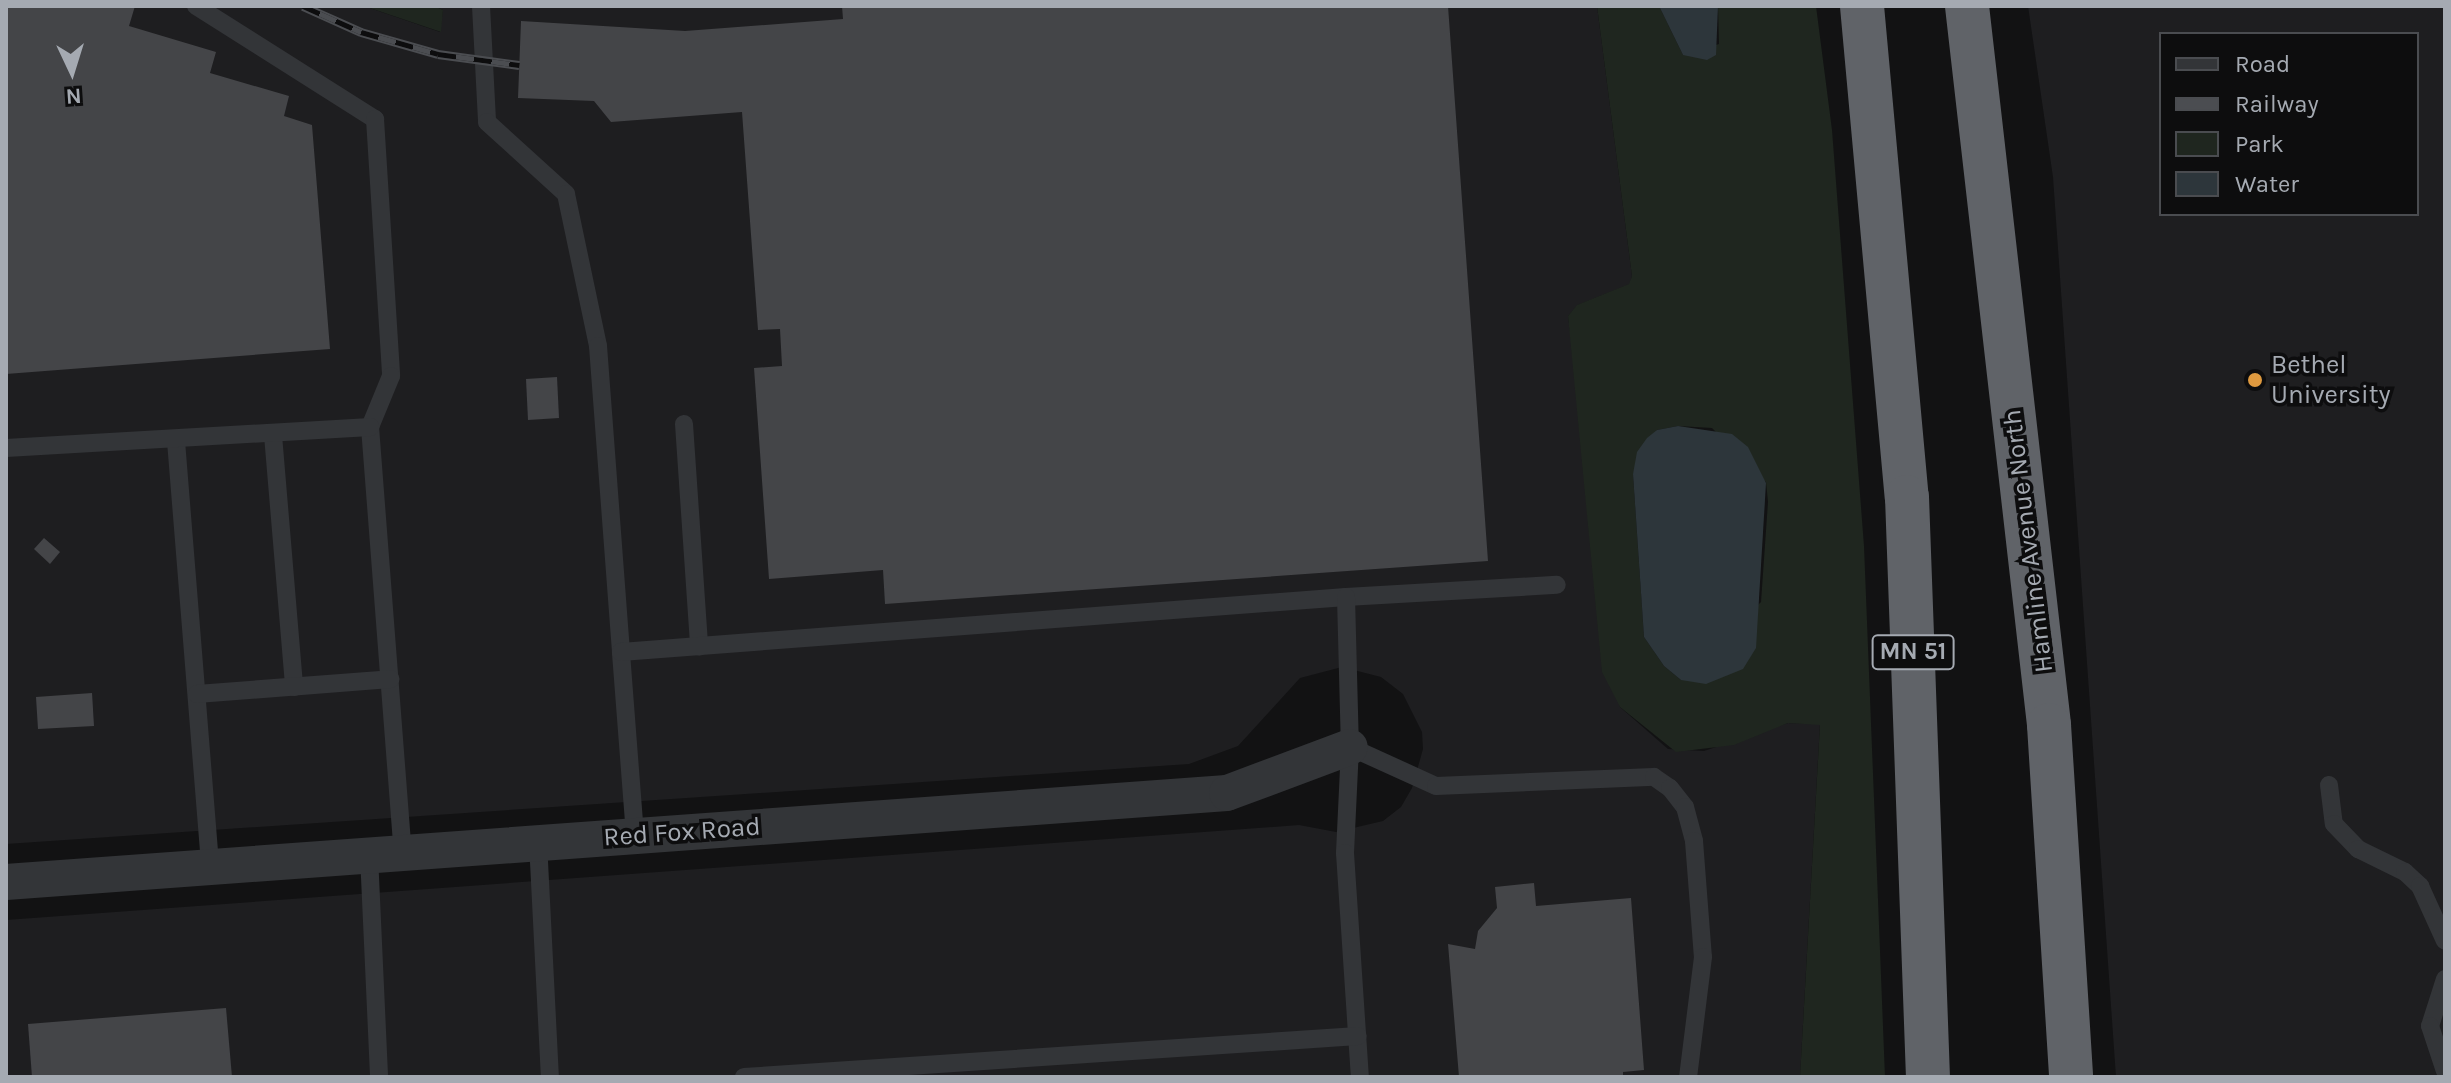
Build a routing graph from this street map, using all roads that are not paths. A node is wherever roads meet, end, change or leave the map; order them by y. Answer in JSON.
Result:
{"nodes":[{"id":1,"x":196,"y":6,"type":"edge"},
{"id":2,"x":481,"y":6,"type":"edge"},
{"id":3,"x":1862,"y":6,"type":"edge"},
{"id":4,"x":1967,"y":6,"type":"edge"},
{"id":5,"x":684,"y":424,"type":"dead end"},
{"id":6,"x":370,"y":427,"type":"junction"},
{"id":7,"x":273,"y":435,"type":"junction"},
{"id":8,"x":176,"y":441,"type":"junction"},
{"id":9,"x":6,"y":448,"type":"edge"},
{"id":10,"x":1557,"y":585,"type":"dead end"},
{"id":11,"x":1346,"y":597,"type":"junction"},
{"id":12,"x":699,"y":646,"type":"junction"},
{"id":13,"x":621,"y":652,"type":"junction"},
{"id":14,"x":390,"y":679,"type":"junction"},
{"id":15,"x":294,"y":687,"type":"junction"},
{"id":16,"x":197,"y":694,"type":"junction"},
{"id":17,"x":1350,"y":747,"type":"junction"},
{"id":18,"x":2329,"y":785,"type":"dead end"},
{"id":19,"x":635,"y":835,"type":"junction"},
{"id":20,"x":538,"y":842,"type":"junction"},
{"id":21,"x":386,"y":854,"type":"junction"},
{"id":22,"x":210,"y":867,"type":"junction"},
{"id":23,"x":6,"y":882,"type":"edge"},
{"id":24,"x":2445,"y":941,"type":"edge"},
{"id":25,"x":2445,"y":979,"type":"edge"},
{"id":26,"x":1358,"y":1036,"type":"junction"},
{"id":27,"x":2445,"y":1071,"type":"edge"},
{"id":28,"x":379,"y":1077,"type":"edge"},
{"id":29,"x":550,"y":1077,"type":"edge"},
{"id":30,"x":744,"y":1077,"type":"edge"},
{"id":31,"x":1360,"y":1077,"type":"edge"},
{"id":32,"x":1688,"y":1077,"type":"edge"},
{"id":33,"x":1928,"y":1077,"type":"edge"},
{"id":34,"x":2071,"y":1077,"type":"edge"}],
"edges":[{"from":1,"to":6,"type":"lane"},
{"from":2,"to":13,"type":"lane"},
{"from":3,"to":33,"type":"highway","number":"MN 51"},
{"from":4,"to":34,"type":"highway","name":"Hamline Avenue North"},
{"from":5,"to":12,"type":"lane"},
{"from":6,"to":7,"type":"lane"},
{"from":6,"to":14,"type":"lane"},
{"from":7,"to":8,"type":"lane"},
{"from":7,"to":15,"type":"lane"},
{"from":8,"to":9,"type":"lane"},
{"from":8,"to":16,"type":"lane"},
{"from":10,"to":11,"type":"lane"},
{"from":11,"to":12,"type":"lane"},
{"from":11,"to":17,"type":"lane"},
{"from":12,"to":13,"type":"lane"},
{"from":13,"to":19,"type":"lane"},
{"from":14,"to":15,"type":"lane"},
{"from":14,"to":21,"type":"lane"},
{"from":15,"to":16,"type":"lane"},
{"from":16,"to":22,"type":"lane"},
{"from":17,"to":19,"type":"street","name":"Red Fox Road"},
{"from":17,"to":26,"type":"lane"},
{"from":17,"to":32,"type":"lane"},
{"from":18,"to":24,"type":"lane"},
{"from":19,"to":20,"type":"street","name":"Red Fox Road"},
{"from":20,"to":21,"type":"street","name":"Red Fox Road"},
{"from":20,"to":29,"type":"lane"},
{"from":21,"to":22,"type":"street","name":"Red Fox Road"},
{"from":21,"to":28,"type":"lane"},
{"from":22,"to":23,"type":"street","name":"Red Fox Road"},
{"from":25,"to":27,"type":"lane"},
{"from":26,"to":30,"type":"lane"},
{"from":26,"to":31,"type":"lane"}]}
